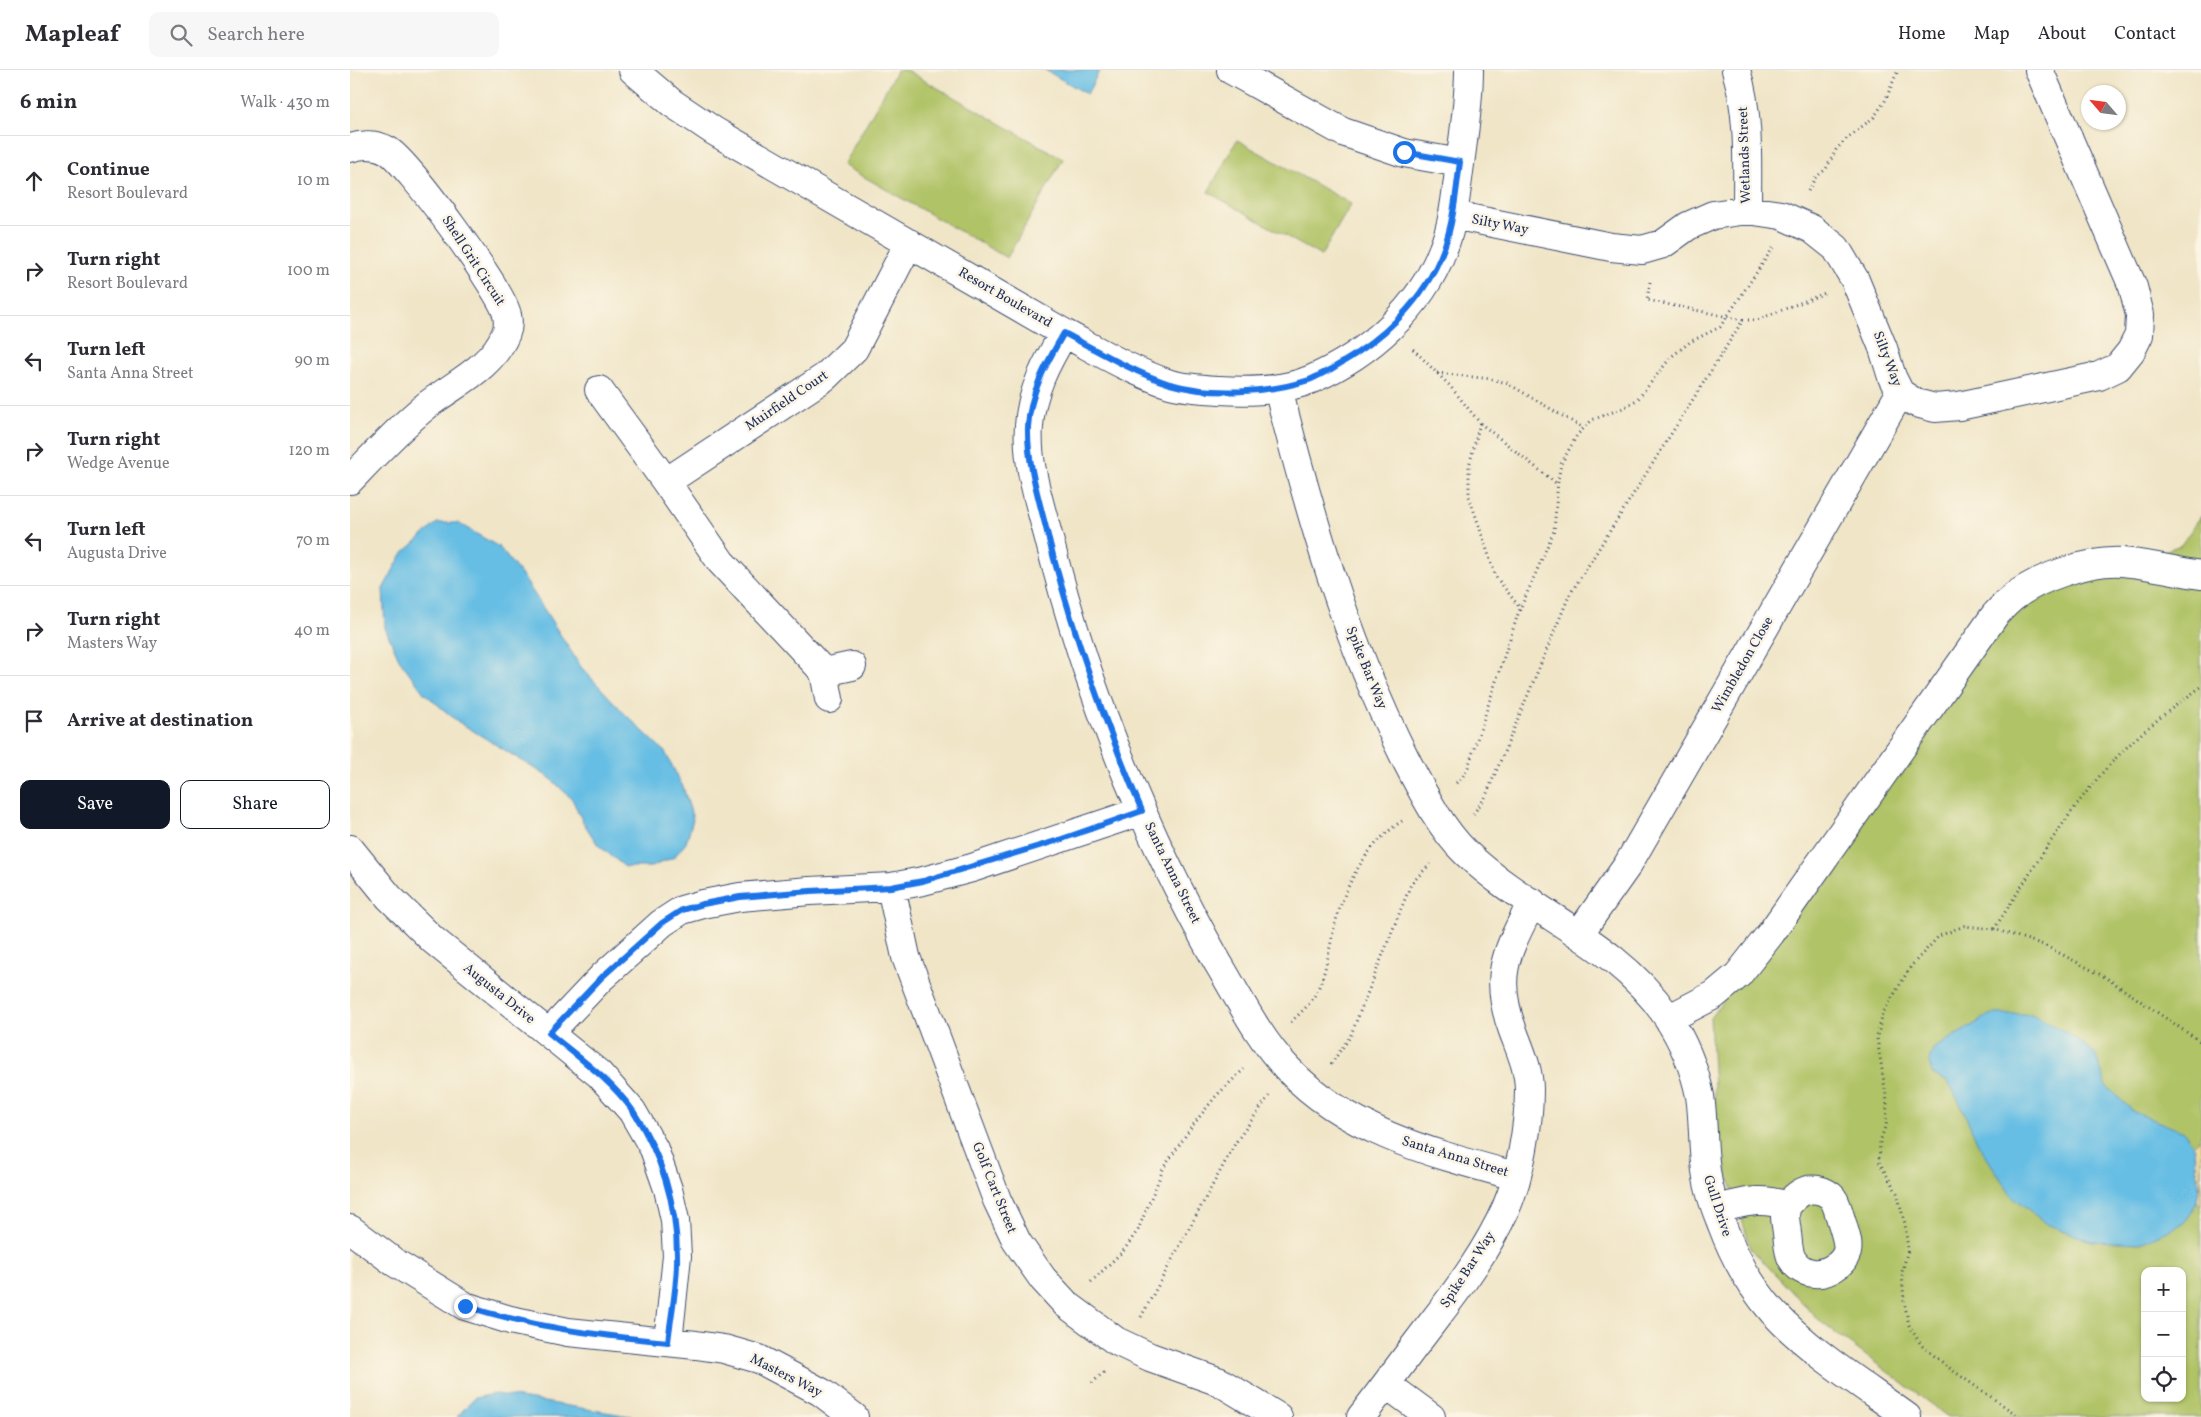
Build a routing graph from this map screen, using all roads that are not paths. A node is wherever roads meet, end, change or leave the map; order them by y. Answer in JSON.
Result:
{"nodes":[{"id":1,"x":633,"y":70,"type":"edge"},
{"id":2,"x":1231,"y":70,"type":"edge"},
{"id":3,"x":1469,"y":70,"type":"edge"},
{"id":4,"x":1736,"y":70,"type":"edge"},
{"id":5,"x":2039,"y":70,"type":"edge"},
{"id":6,"x":350,"y":148,"type":"edge"},
{"id":7,"x":1460,"y":162,"type":"junction"},
{"id":8,"x":1747,"y":210,"type":"junction"},
{"id":9,"x":1453,"y":215,"type":"junction"},
{"id":10,"x":909,"y":243,"type":"junction"},
{"id":11,"x":1064,"y":333,"type":"junction"},
{"id":12,"x":1278,"y":388,"type":"junction"},
{"id":13,"x":599,"y":390,"type":"dead end"},
{"id":14,"x":1900,"y":393,"type":"junction"},
{"id":15,"x":350,"y":480,"type":"edge"},
{"id":16,"x":666,"y":482,"type":"junction"},
{"id":17,"x":2201,"y":575,"type":"edge"},
{"id":18,"x":852,"y":666,"type":"dead end"},
{"id":19,"x":824,"y":672,"type":"junction"},
{"id":20,"x":829,"y":699,"type":"dead end"},
{"id":21,"x":1142,"y":811,"type":"junction"},
{"id":22,"x":350,"y":849,"type":"edge"},
{"id":23,"x":891,"y":887,"type":"junction"},
{"id":24,"x":1532,"y":902,"type":"junction"},
{"id":25,"x":1579,"y":934,"type":"junction"},
{"id":26,"x":1668,"y":1019,"type":"junction"},
{"id":27,"x":549,"y":1033,"type":"junction"},
{"id":28,"x":1515,"y":1176,"type":"junction"},
{"id":29,"x":1787,"y":1206,"type":"dead end"},
{"id":30,"x":1716,"y":1209,"type":"junction"},
{"id":31,"x":350,"y":1228,"type":"edge"},
{"id":32,"x":668,"y":1342,"type":"junction"},
{"id":33,"x":1386,"y":1384,"type":"junction"},
{"id":34,"x":854,"y":1417,"type":"edge"},
{"id":35,"x":1278,"y":1417,"type":"edge"},
{"id":36,"x":1361,"y":1417,"type":"edge"},
{"id":37,"x":1431,"y":1417,"type":"edge"},
{"id":38,"x":1907,"y":1417,"type":"edge"}],
"edges":[{"from":1,"to":10,"type":"street","name":"Resort Boulevard"},
{"from":2,"to":7,"type":"street"},
{"from":3,"to":7,"type":"street"},
{"from":4,"to":8,"type":"street","name":"Wetlands Street"},
{"from":5,"to":14,"type":"street","name":"Silty Way"},
{"from":6,"to":15,"type":"street","name":"Shell Grit Circuit"},
{"from":7,"to":9,"type":"street","name":"Resort Boulevard"},
{"from":8,"to":9,"type":"street","name":"Silty Way"},
{"from":8,"to":14,"type":"street","name":"Silty Way"},
{"from":9,"to":12,"type":"street","name":"Resort Boulevard"},
{"from":10,"to":11,"type":"street","name":"Resort Boulevard"},
{"from":10,"to":16,"type":"street","name":"Muirfield Court"},
{"from":11,"to":12,"type":"street","name":"Resort Boulevard"},
{"from":11,"to":21,"type":"street","name":"Santa Anna Street"},
{"from":12,"to":24,"type":"street","name":"Spike Bar Way"},
{"from":13,"to":16,"type":"street"},
{"from":14,"to":25,"type":"street","name":"Wimbledon Close"},
{"from":16,"to":19,"type":"street"},
{"from":17,"to":26,"type":"street"},
{"from":18,"to":19,"type":"street"},
{"from":19,"to":20,"type":"street"},
{"from":21,"to":23,"type":"street"},
{"from":21,"to":28,"type":"street","name":"Santa Anna Street"},
{"from":22,"to":27,"type":"street","name":"Augusta Drive"},
{"from":23,"to":27,"type":"street"},
{"from":23,"to":35,"type":"street","name":"Golf Cart Street"},
{"from":24,"to":25,"type":"street","name":"Spike Bar Way"},
{"from":24,"to":28,"type":"street","name":"Spike Bar Way"},
{"from":25,"to":26,"type":"street","name":"Gull Drive"},
{"from":26,"to":30,"type":"street","name":"Gull Drive"},
{"from":27,"to":32,"type":"street","name":"Augusta Drive"},
{"from":28,"to":33,"type":"street","name":"Spike Bar Way"},
{"from":29,"to":30,"type":"street"},
{"from":30,"to":38,"type":"street","name":"Gull Drive"},
{"from":31,"to":32,"type":"street","name":"Masters Way"},
{"from":32,"to":34,"type":"street","name":"Masters Way"},
{"from":33,"to":36,"type":"street","name":"Spike Bar Way"},
{"from":33,"to":37,"type":"street"}]}
